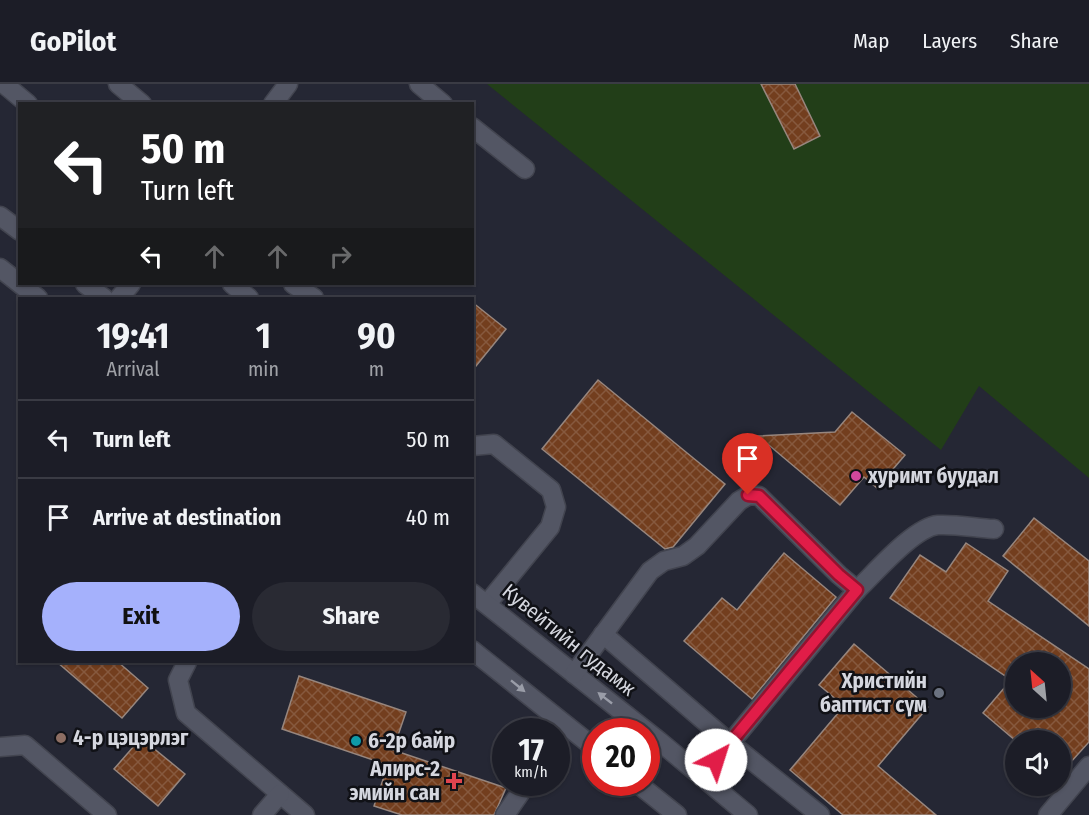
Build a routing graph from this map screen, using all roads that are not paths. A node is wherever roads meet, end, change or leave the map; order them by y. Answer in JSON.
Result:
{"nodes":[{"id":1,"x":4,"y":84,"type":"edge"},
{"id":2,"x":118,"y":84,"type":"edge"},
{"id":3,"x":288,"y":84,"type":"edge"},
{"id":4,"x":419,"y":84,"type":"edge"},
{"id":5,"x":26,"y":102,"type":"edge"},
{"id":6,"x":140,"y":102,"type":"edge"},
{"id":7,"x":274,"y":102,"type":"edge"},
{"id":8,"x":441,"y":102,"type":"edge"},
{"id":9,"x":474,"y":129,"type":"edge"},
{"id":10,"x":525,"y":169,"type":"dead end"},
{"id":11,"x":0,"y":216,"type":"edge"},
{"id":12,"x":18,"y":230,"type":"edge"},
{"id":13,"x":0,"y":268,"type":"edge"},
{"id":14,"x":18,"y":282,"type":"edge"},
{"id":15,"x":22,"y":285,"type":"edge"},
{"id":16,"x":86,"y":285,"type":"edge"},
{"id":17,"x":130,"y":285,"type":"edge"},
{"id":18,"x":233,"y":285,"type":"edge"},
{"id":19,"x":294,"y":285,"type":"edge"},
{"id":20,"x":37,"y":297,"type":"edge"},
{"id":21,"x":103,"y":297,"type":"edge"},
{"id":22,"x":120,"y":297,"type":"edge"},
{"id":23,"x":248,"y":297,"type":"edge"},
{"id":24,"x":312,"y":297,"type":"edge"},
{"id":25,"x":474,"y":446,"type":"edge"},
{"id":26,"x":994,"y":529,"type":"dead end"},
{"id":27,"x":857,"y":590,"type":"junction"},
{"id":28,"x":474,"y":594,"type":"edge"},
{"id":29,"x":487,"y":604,"type":"junction"},
{"id":30,"x":603,"y":634,"type":"junction"},
{"id":31,"x":474,"y":652,"type":"edge"},
{"id":32,"x":186,"y":663,"type":"edge"},
{"id":33,"x":574,"y":674,"type":"junction"},
{"id":34,"x":546,"y":718,"type":"edge"},
{"id":35,"x":730,"y":743,"type":"junction"},
{"id":36,"x":0,"y":747,"type":"edge"},
{"id":37,"x":1089,"y":766,"type":"edge"},
{"id":38,"x":702,"y":777,"type":"junction"},
{"id":39,"x":280,"y":794,"type":"junction"},
{"id":40,"x":518,"y":796,"type":"edge"},
{"id":41,"x":653,"y":796,"type":"edge"},
{"id":42,"x":107,"y":815,"type":"edge"},
{"id":43,"x":262,"y":815,"type":"edge"},
{"id":44,"x":306,"y":815,"type":"edge"},
{"id":45,"x":505,"y":815,"type":"edge"},
{"id":46,"x":677,"y":815,"type":"edge"},
{"id":47,"x":748,"y":815,"type":"edge"},
{"id":48,"x":820,"y":815,"type":"edge"},
{"id":49,"x":1048,"y":815,"type":"edge"}],
"edges":[{"from":1,"to":5,"type":"street"},
{"from":2,"to":6,"type":"street"},
{"from":3,"to":7,"type":"street"},
{"from":4,"to":8,"type":"street"},
{"from":9,"to":10,"type":"street"},
{"from":11,"to":12,"type":"street"},
{"from":13,"to":14,"type":"street"},
{"from":15,"to":20,"type":"street"},
{"from":16,"to":21,"type":"street"},
{"from":17,"to":22,"type":"street"},
{"from":18,"to":23,"type":"street"},
{"from":19,"to":24,"type":"street"},
{"from":25,"to":29,"type":"street"},
{"from":26,"to":27,"type":"street"},
{"from":27,"to":30,"type":"street"},
{"from":27,"to":35,"type":"street"},
{"from":28,"to":29,"type":"street","name":"Кувейтийн гудамж"},
{"from":29,"to":33,"type":"street","name":"Кувейтийн гудамж"},
{"from":30,"to":33,"type":"street"},
{"from":30,"to":35,"type":"street"},
{"from":31,"to":34,"type":"street","one_way":true},
{"from":32,"to":39,"type":"street"},
{"from":38,"to":33,"type":"street","name":"Кувейтийн гудамж","one_way":true},
{"from":35,"to":38,"type":"street"},
{"from":35,"to":48,"type":"street"},
{"from":36,"to":42,"type":"street"},
{"from":37,"to":49,"type":"street"},
{"from":38,"to":47,"type":"street","name":"Кувейтийн гудамж"},
{"from":39,"to":43,"type":"street"},
{"from":39,"to":44,"type":"street"},
{"from":40,"to":45,"type":"street"},
{"from":41,"to":46,"type":"street"}]}
